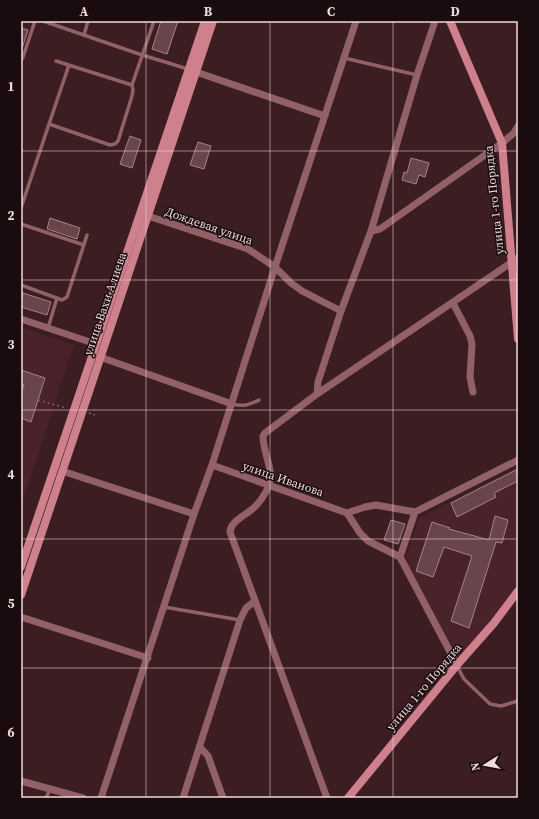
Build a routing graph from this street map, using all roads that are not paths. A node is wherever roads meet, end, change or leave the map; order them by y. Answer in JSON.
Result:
{"nodes":[{"id":1,"x":35,"y":21,"type":"edge"},
{"id":2,"x":43,"y":21,"type":"edge"},
{"id":3,"x":88,"y":21,"type":"edge"},
{"id":4,"x":154,"y":21,"type":"edge"},
{"id":5,"x":205,"y":21,"type":"edge"},
{"id":6,"x":213,"y":21,"type":"edge"},
{"id":7,"x":356,"y":21,"type":"edge"},
{"id":8,"x":435,"y":21,"type":"edge"},
{"id":9,"x":450,"y":21,"type":"edge"},
{"id":10,"x":84,"y":35,"type":"junction"},
{"id":11,"x":142,"y":56,"type":"junction"},
{"id":12,"x":344,"y":58,"type":"junction"},
{"id":13,"x":21,"y":60,"type":"edge"},
{"id":14,"x":56,"y":61,"type":"dead end"},
{"id":15,"x":69,"y":65,"type":"junction"},
{"id":16,"x":192,"y":71,"type":"junction"},
{"id":17,"x":417,"y":75,"type":"junction"},
{"id":18,"x":132,"y":85,"type":"junction"},
{"id":19,"x":325,"y":116,"type":"junction"},
{"id":20,"x":49,"y":124,"type":"junction"},
{"id":21,"x":518,"y":126,"type":"edge"},
{"id":22,"x":502,"y":143,"type":"junction"},
{"id":23,"x":21,"y":208,"type":"edge"},
{"id":24,"x":148,"y":216,"type":"junction"},
{"id":25,"x":21,"y":224,"type":"edge"},
{"id":26,"x":371,"y":231,"type":"junction"},
{"id":27,"x":87,"y":235,"type":"dead end"},
{"id":28,"x":84,"y":245,"type":"junction"},
{"id":29,"x":515,"y":260,"type":"edge"},
{"id":30,"x":275,"y":267,"type":"junction"},
{"id":31,"x":21,"y":285,"type":"edge"},
{"id":32,"x":57,"y":298,"type":"junction"},
{"id":33,"x":453,"y":302,"type":"junction"},
{"id":34,"x":341,"y":311,"type":"junction"},
{"id":35,"x":21,"y":319,"type":"edge"},
{"id":36,"x":48,"y":328,"type":"junction"},
{"id":37,"x":518,"y":339,"type":"edge"},
{"id":38,"x":96,"y":344,"type":"junction"},
{"id":39,"x":100,"y":357,"type":"junction"},
{"id":40,"x":473,"y":392,"type":"dead end"},
{"id":41,"x":317,"y":394,"type":"junction"},
{"id":42,"x":259,"y":400,"type":"dead end"},
{"id":43,"x":232,"y":404,"type":"junction"},
{"id":44,"x":518,"y":460,"type":"edge"},
{"id":45,"x":212,"y":465,"type":"junction"},
{"id":46,"x":62,"y":471,"type":"junction"},
{"id":47,"x":269,"y":486,"type":"junction"},
{"id":48,"x":415,"y":512,"type":"junction"},
{"id":49,"x":347,"y":513,"type":"junction"},
{"id":50,"x":194,"y":514,"type":"junction"},
{"id":51,"x":400,"y":557,"type":"junction"},
{"id":52,"x":21,"y":566,"type":"edge"},
{"id":53,"x":518,"y":591,"type":"edge"},
{"id":54,"x":21,"y":595,"type":"edge"},
{"id":55,"x":255,"y":601,"type":"junction"},
{"id":56,"x":164,"y":607,"type":"junction"},
{"id":57,"x":21,"y":617,"type":"edge"},
{"id":58,"x":240,"y":620,"type":"junction"},
{"id":59,"x":148,"y":658,"type":"junction"},
{"id":60,"x":457,"y":665,"type":"junction"},
{"id":61,"x":518,"y":701,"type":"edge"},
{"id":62,"x":200,"y":747,"type":"junction"},
{"id":63,"x":21,"y":781,"type":"edge"},
{"id":64,"x":50,"y":789,"type":"junction"},
{"id":65,"x":46,"y":798,"type":"edge"},
{"id":66,"x":83,"y":798,"type":"edge"},
{"id":67,"x":101,"y":798,"type":"edge"},
{"id":68,"x":183,"y":798,"type":"edge"},
{"id":69,"x":223,"y":798,"type":"edge"},
{"id":70,"x":328,"y":798,"type":"edge"},
{"id":71,"x":348,"y":798,"type":"edge"}],
"edges":[{"from":1,"to":13,"type":"lane"},
{"from":2,"to":10,"type":"lane"},
{"from":3,"to":10,"type":"lane"},
{"from":4,"to":11,"type":"lane"},
{"from":5,"to":16,"type":"main road","name":"улица Вахи Алиева"},
{"from":6,"to":16,"type":"main road","name":"улица Вахи Алиева"},
{"from":7,"to":12,"type":"street"},
{"from":8,"to":17,"type":"street"},
{"from":9,"to":22,"type":"main road","name":"улица 1-го Порядка"},
{"from":10,"to":11,"type":"lane"},
{"from":11,"to":16,"type":"lane"},
{"from":11,"to":18,"type":"lane"},
{"from":12,"to":17,"type":"lane"},
{"from":12,"to":19,"type":"street"},
{"from":14,"to":15,"type":"lane"},
{"from":15,"to":18,"type":"lane"},
{"from":15,"to":20,"type":"lane"},
{"from":16,"to":19,"type":"street"},
{"from":16,"to":24,"type":"main road","name":"улица Вахи Алиева"},
{"from":16,"to":38,"type":"main road","name":"улица Вахи Алиева"},
{"from":17,"to":26,"type":"street"},
{"from":18,"to":20,"type":"lane"},
{"from":19,"to":30,"type":"street"},
{"from":20,"to":23,"type":"lane"},
{"from":21,"to":22,"type":"street"},
{"from":22,"to":26,"type":"street"},
{"from":22,"to":29,"type":"main road","name":"улица 1-го Порядка"},
{"from":24,"to":30,"type":"street","name":"Дождевая улица"},
{"from":24,"to":39,"type":"main road","name":"улица Вахи Алиева"},
{"from":25,"to":28,"type":"lane"},
{"from":26,"to":34,"type":"street"},
{"from":27,"to":28,"type":"lane"},
{"from":28,"to":32,"type":"lane"},
{"from":29,"to":33,"type":"street"},
{"from":29,"to":37,"type":"main road","name":"улица 1-го Порядка"},
{"from":30,"to":34,"type":"street","name":"Дождевая улица"},
{"from":30,"to":43,"type":"street"},
{"from":31,"to":32,"type":"lane"},
{"from":32,"to":36,"type":"lane"},
{"from":33,"to":40,"type":"street"},
{"from":33,"to":41,"type":"street"},
{"from":34,"to":41,"type":"street"},
{"from":35,"to":36,"type":"street"},
{"from":36,"to":38,"type":"street"},
{"from":38,"to":52,"type":"main road","name":"улица Вахи Алиева"},
{"from":39,"to":43,"type":"street"},
{"from":39,"to":46,"type":"main road","name":"улица Вахи Алиева"},
{"from":41,"to":47,"type":"street"},
{"from":42,"to":43,"type":"lane"},
{"from":43,"to":45,"type":"street"},
{"from":44,"to":48,"type":"street"},
{"from":45,"to":47,"type":"street","name":"улица Иванова"},
{"from":45,"to":50,"type":"street"},
{"from":46,"to":50,"type":"street"},
{"from":46,"to":54,"type":"main road","name":"улица Вахи Алиева"},
{"from":47,"to":49,"type":"street","name":"улица Иванова"},
{"from":47,"to":55,"type":"street"},
{"from":48,"to":49,"type":"street"},
{"from":48,"to":51,"type":"street"},
{"from":49,"to":51,"type":"street"},
{"from":50,"to":56,"type":"street"},
{"from":51,"to":60,"type":"street"},
{"from":53,"to":60,"type":"main road","name":"улица 1-го Порядка"},
{"from":55,"to":58,"type":"street"},
{"from":55,"to":70,"type":"street"},
{"from":56,"to":58,"type":"lane"},
{"from":56,"to":59,"type":"street"},
{"from":57,"to":59,"type":"street"},
{"from":58,"to":62,"type":"street"},
{"from":59,"to":67,"type":"street"},
{"from":60,"to":61,"type":"lane"},
{"from":60,"to":71,"type":"main road","name":"улица 1-го Порядка"},
{"from":62,"to":68,"type":"street"},
{"from":62,"to":69,"type":"street"},
{"from":63,"to":64,"type":"street"},
{"from":64,"to":65,"type":"lane"},
{"from":64,"to":66,"type":"street"}]}
